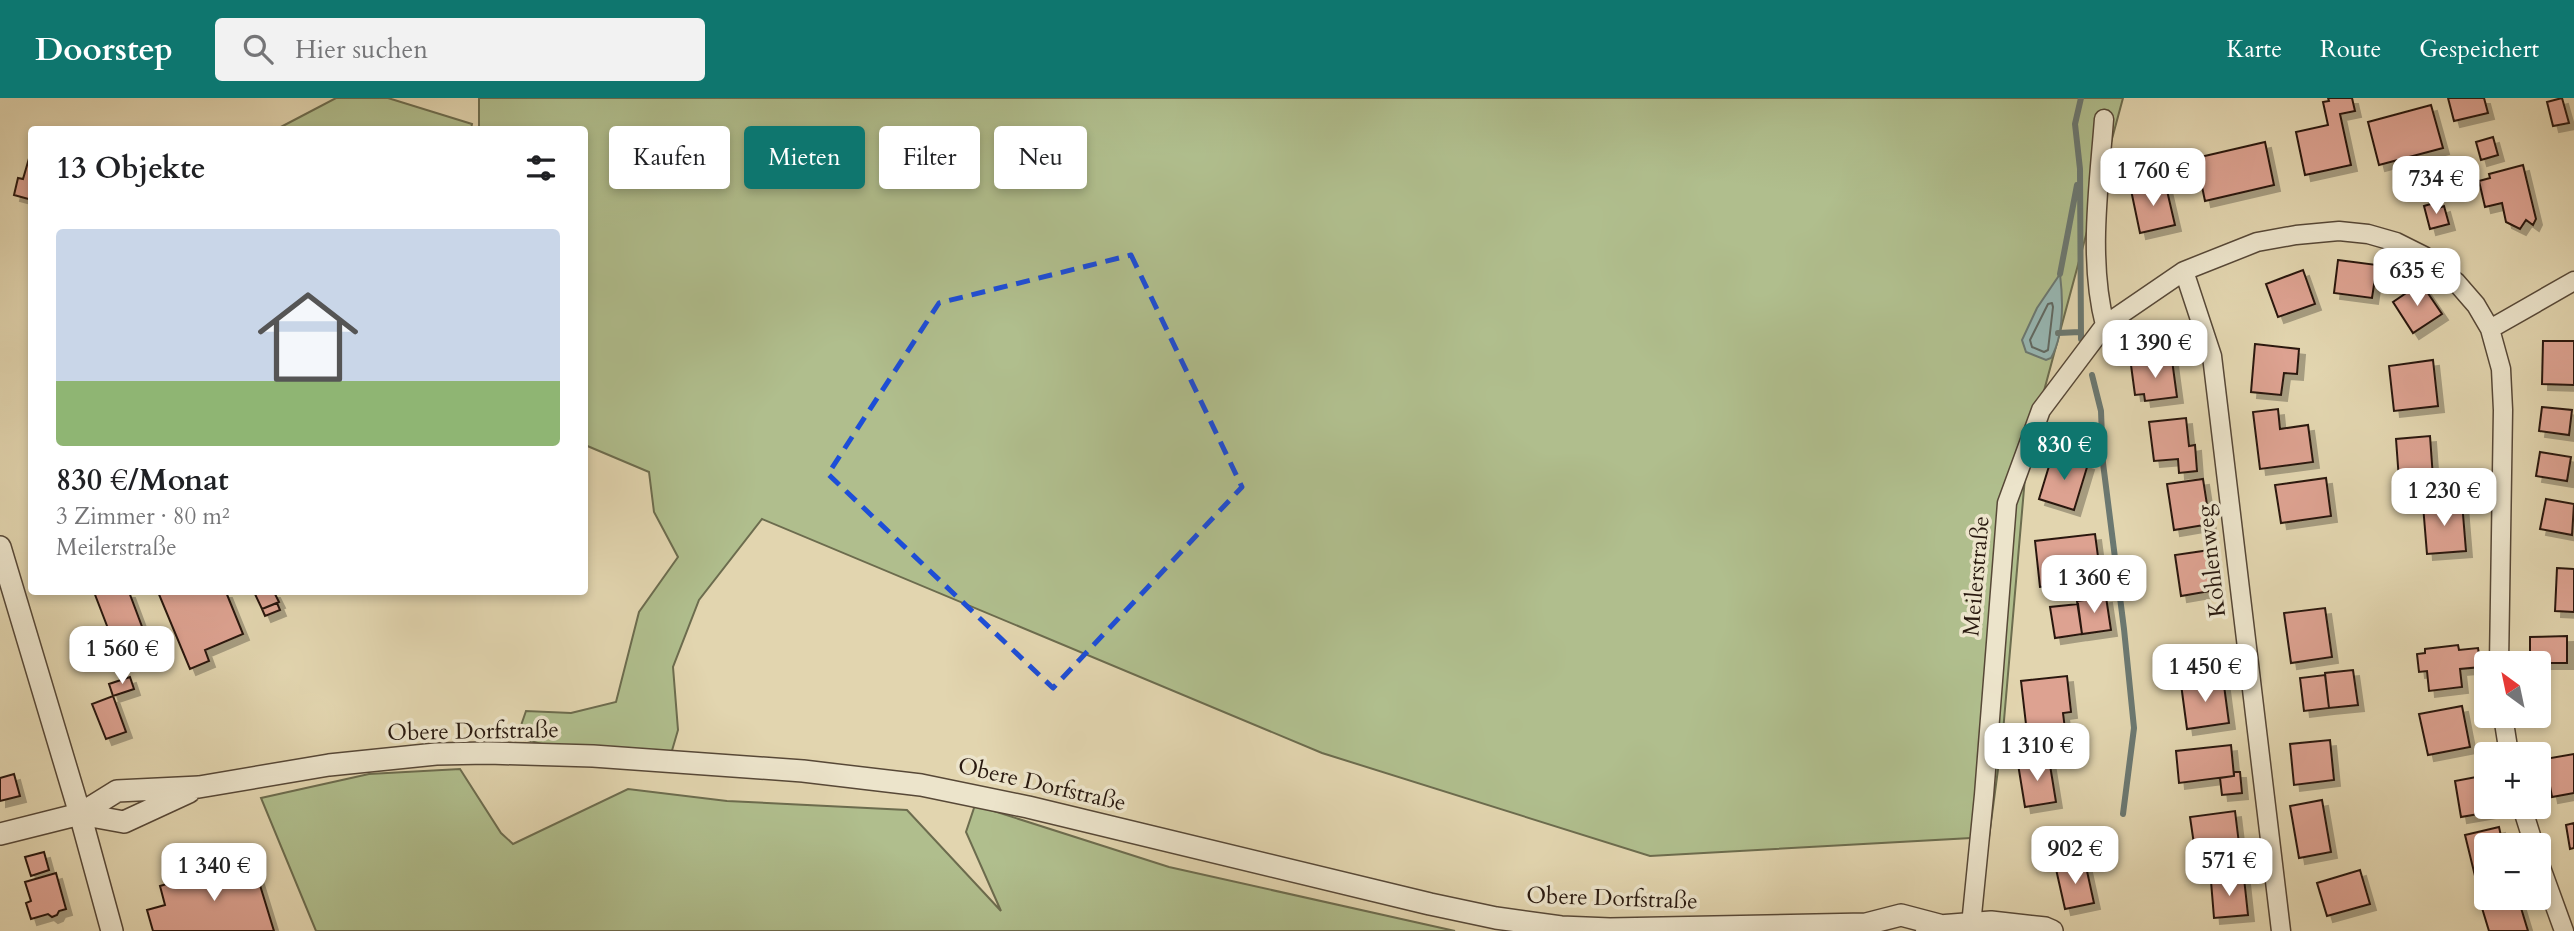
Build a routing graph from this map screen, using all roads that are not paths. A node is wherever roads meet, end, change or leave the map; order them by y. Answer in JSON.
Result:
{"nodes":[{"id":1,"x":2104,"y":119,"type":"dead end"},
{"id":2,"x":2184,"y":271,"type":"junction"},
{"id":3,"x":2574,"y":281,"type":"edge"},
{"id":4,"x":2105,"y":325,"type":"junction"},
{"id":5,"x":2490,"y":329,"type":"junction"},
{"id":6,"x":0,"y":547,"type":"edge"},
{"id":7,"x":2499,"y":651,"type":"edge"},
{"id":8,"x":199,"y":787,"type":"junction"},
{"id":9,"x":80,"y":814,"type":"junction"},
{"id":10,"x":0,"y":834,"type":"edge"},
{"id":11,"x":2551,"y":895,"type":"edge"},
{"id":12,"x":1866,"y":924,"type":"junction"},
{"id":13,"x":1939,"y":925,"type":"junction"},
{"id":14,"x":1980,"y":928,"type":"edge"},
{"id":15,"x":112,"y":931,"type":"edge"},
{"id":16,"x":1897,"y":931,"type":"edge"},
{"id":17,"x":1906,"y":931,"type":"edge"},
{"id":18,"x":2052,"y":931,"type":"edge"},
{"id":19,"x":2281,"y":931,"type":"edge"},
{"id":20,"x":2564,"y":931,"type":"edge"}],
"edges":[{"from":1,"to":4,"type":"street"},
{"from":2,"to":4,"type":"street","name":"Meilerstraße"},
{"from":2,"to":5,"type":"street","name":"Meilerstraße"},
{"from":2,"to":19,"type":"street","name":"Kohlenweg"},
{"from":3,"to":5,"type":"street"},
{"from":4,"to":14,"type":"street","name":"Meilerstraße"},
{"from":5,"to":7,"type":"street","name":"Meilerstraße"},
{"from":6,"to":9,"type":"street"},
{"from":8,"to":9,"type":"street","name":"Obere Dorfstraße"},
{"from":8,"to":9,"type":"street","name":"Obere Dorfstraße"},
{"from":8,"to":12,"type":"street","name":"Obere Dorfstraße"},
{"from":9,"to":10,"type":"street"},
{"from":9,"to":15,"type":"street"},
{"from":11,"to":20,"type":"street"},
{"from":12,"to":13,"type":"street","name":"Obere Dorfstraße"},
{"from":12,"to":16,"type":"street","name":"Obere Dorfstraße"},
{"from":13,"to":14,"type":"street","name":"Obere Dorfstraße"},
{"from":13,"to":17,"type":"street","name":"Obere Dorfstraße"},
{"from":14,"to":18,"type":"street","name":"Obere Dorfstraße"}]}
